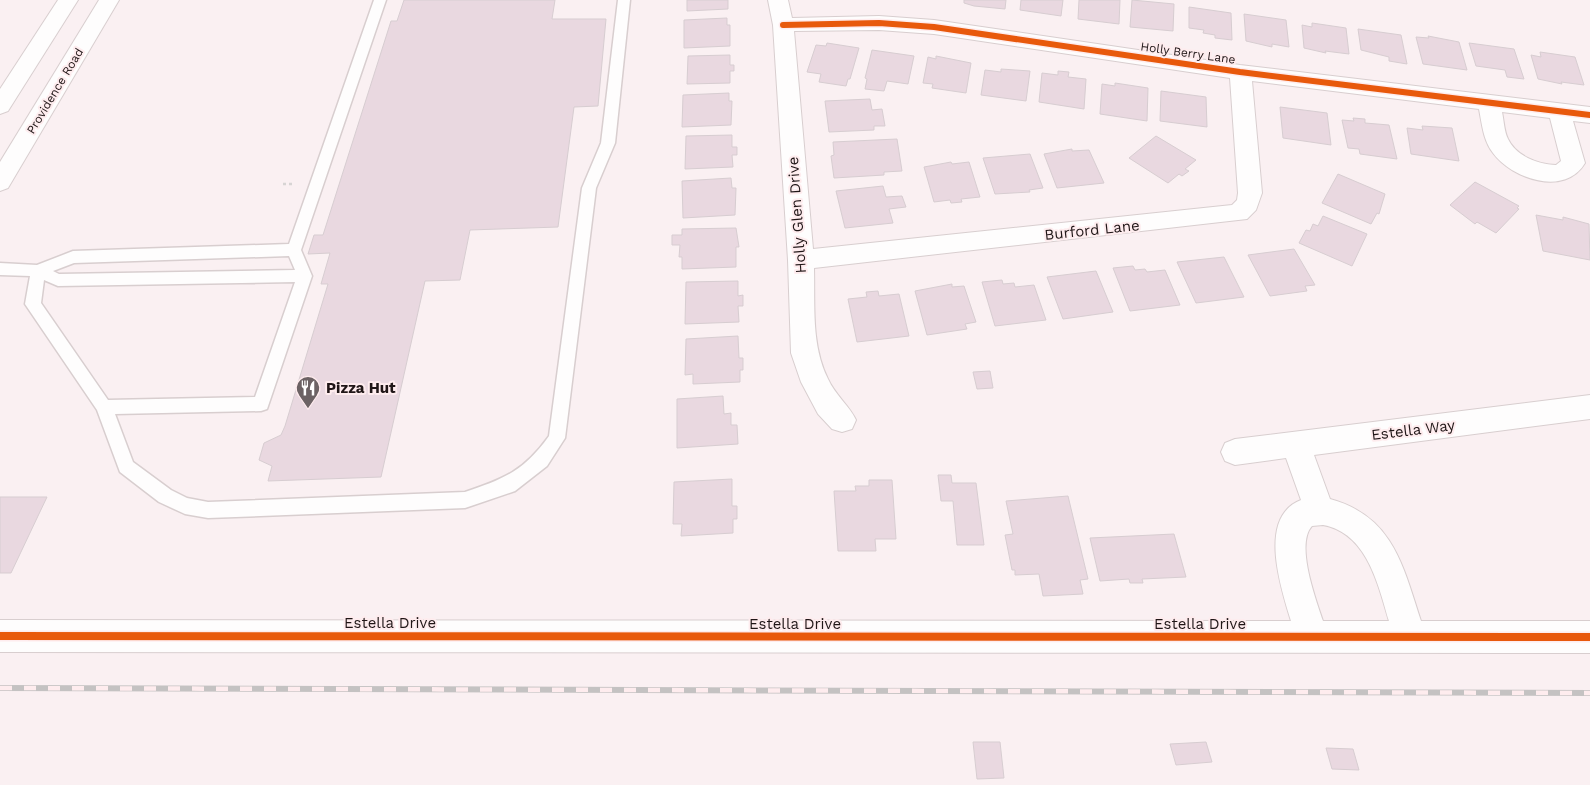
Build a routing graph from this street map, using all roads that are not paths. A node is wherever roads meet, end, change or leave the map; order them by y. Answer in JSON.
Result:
{"nodes":[{"id":1,"x":68,"y":0,"type":"edge"},
{"id":2,"x":109,"y":0,"type":"edge"},
{"id":3,"x":380,"y":0,"type":"edge"},
{"id":4,"x":624,"y":0,"type":"edge"},
{"id":5,"x":778,"y":0,"type":"edge"},
{"id":6,"x":783,"y":25,"type":"junction"},
{"id":7,"x":1240,"y":72,"type":"junction"},
{"id":8,"x":1489,"y":101,"type":"junction"},
{"id":9,"x":0,"y":106,"type":"edge"},
{"id":10,"x":1559,"y":110,"type":"junction"},
{"id":11,"x":1590,"y":115,"type":"edge"},
{"id":12,"x":0,"y":182,"type":"edge"},
{"id":13,"x":294,"y":250,"type":"junction"},
{"id":14,"x":801,"y":260,"type":"junction"},
{"id":15,"x":0,"y":269,"type":"edge"},
{"id":16,"x":38,"y":271,"type":"junction"},
{"id":17,"x":304,"y":276,"type":"junction"},
{"id":18,"x":104,"y":407,"type":"junction"},
{"id":19,"x":1590,"y":407,"type":"edge"},
{"id":20,"x":842,"y":420,"type":"dead end"},
{"id":21,"x":1296,"y":445,"type":"junction"},
{"id":22,"x":1235,"y":452,"type":"dead end"},
{"id":23,"x":1320,"y":511,"type":"junction"},
{"id":24,"x":0,"y":636,"type":"edge"},
{"id":25,"x":1590,"y":637,"type":"edge"},
{"id":26,"x":1312,"y":638,"type":"junction"},
{"id":27,"x":1410,"y":638,"type":"junction"}],
"edges":[{"from":1,"to":9,"type":"street"},
{"from":2,"to":12,"type":"street","name":"Providence Road"},
{"from":3,"to":13,"type":"lane"},
{"from":4,"to":18,"type":"lane"},
{"from":5,"to":6,"type":"street","name":"Holly Glen Drive"},
{"from":6,"to":7,"type":"street","name":"Holly Berry Lane"},
{"from":6,"to":14,"type":"street","name":"Holly Glen Drive"},
{"from":7,"to":8,"type":"street","name":"Holly Berry Lane"},
{"from":7,"to":14,"type":"street","name":"Burford Lane"},
{"from":8,"to":10,"type":"street","name":"Holly Berry Lane"},
{"from":8,"to":10,"type":"street"},
{"from":10,"to":11,"type":"street","name":"Holly Berry Lane"},
{"from":13,"to":16,"type":"lane"},
{"from":13,"to":17,"type":"lane"},
{"from":14,"to":20,"type":"street","name":"Holly Glen Drive"},
{"from":15,"to":16,"type":"lane"},
{"from":16,"to":17,"type":"lane"},
{"from":16,"to":18,"type":"lane"},
{"from":17,"to":18,"type":"lane"},
{"from":19,"to":21,"type":"street","name":"Estella Way"},
{"from":21,"to":22,"type":"street","name":"Estella Way"},
{"from":21,"to":23,"type":"street"},
{"from":23,"to":26,"type":"street"},
{"from":23,"to":27,"type":"street"},
{"from":24,"to":26,"type":"street","name":"Estella Drive"},
{"from":25,"to":27,"type":"street","name":"Estella Drive"},
{"from":26,"to":27,"type":"street","name":"Estella Drive"}]}
